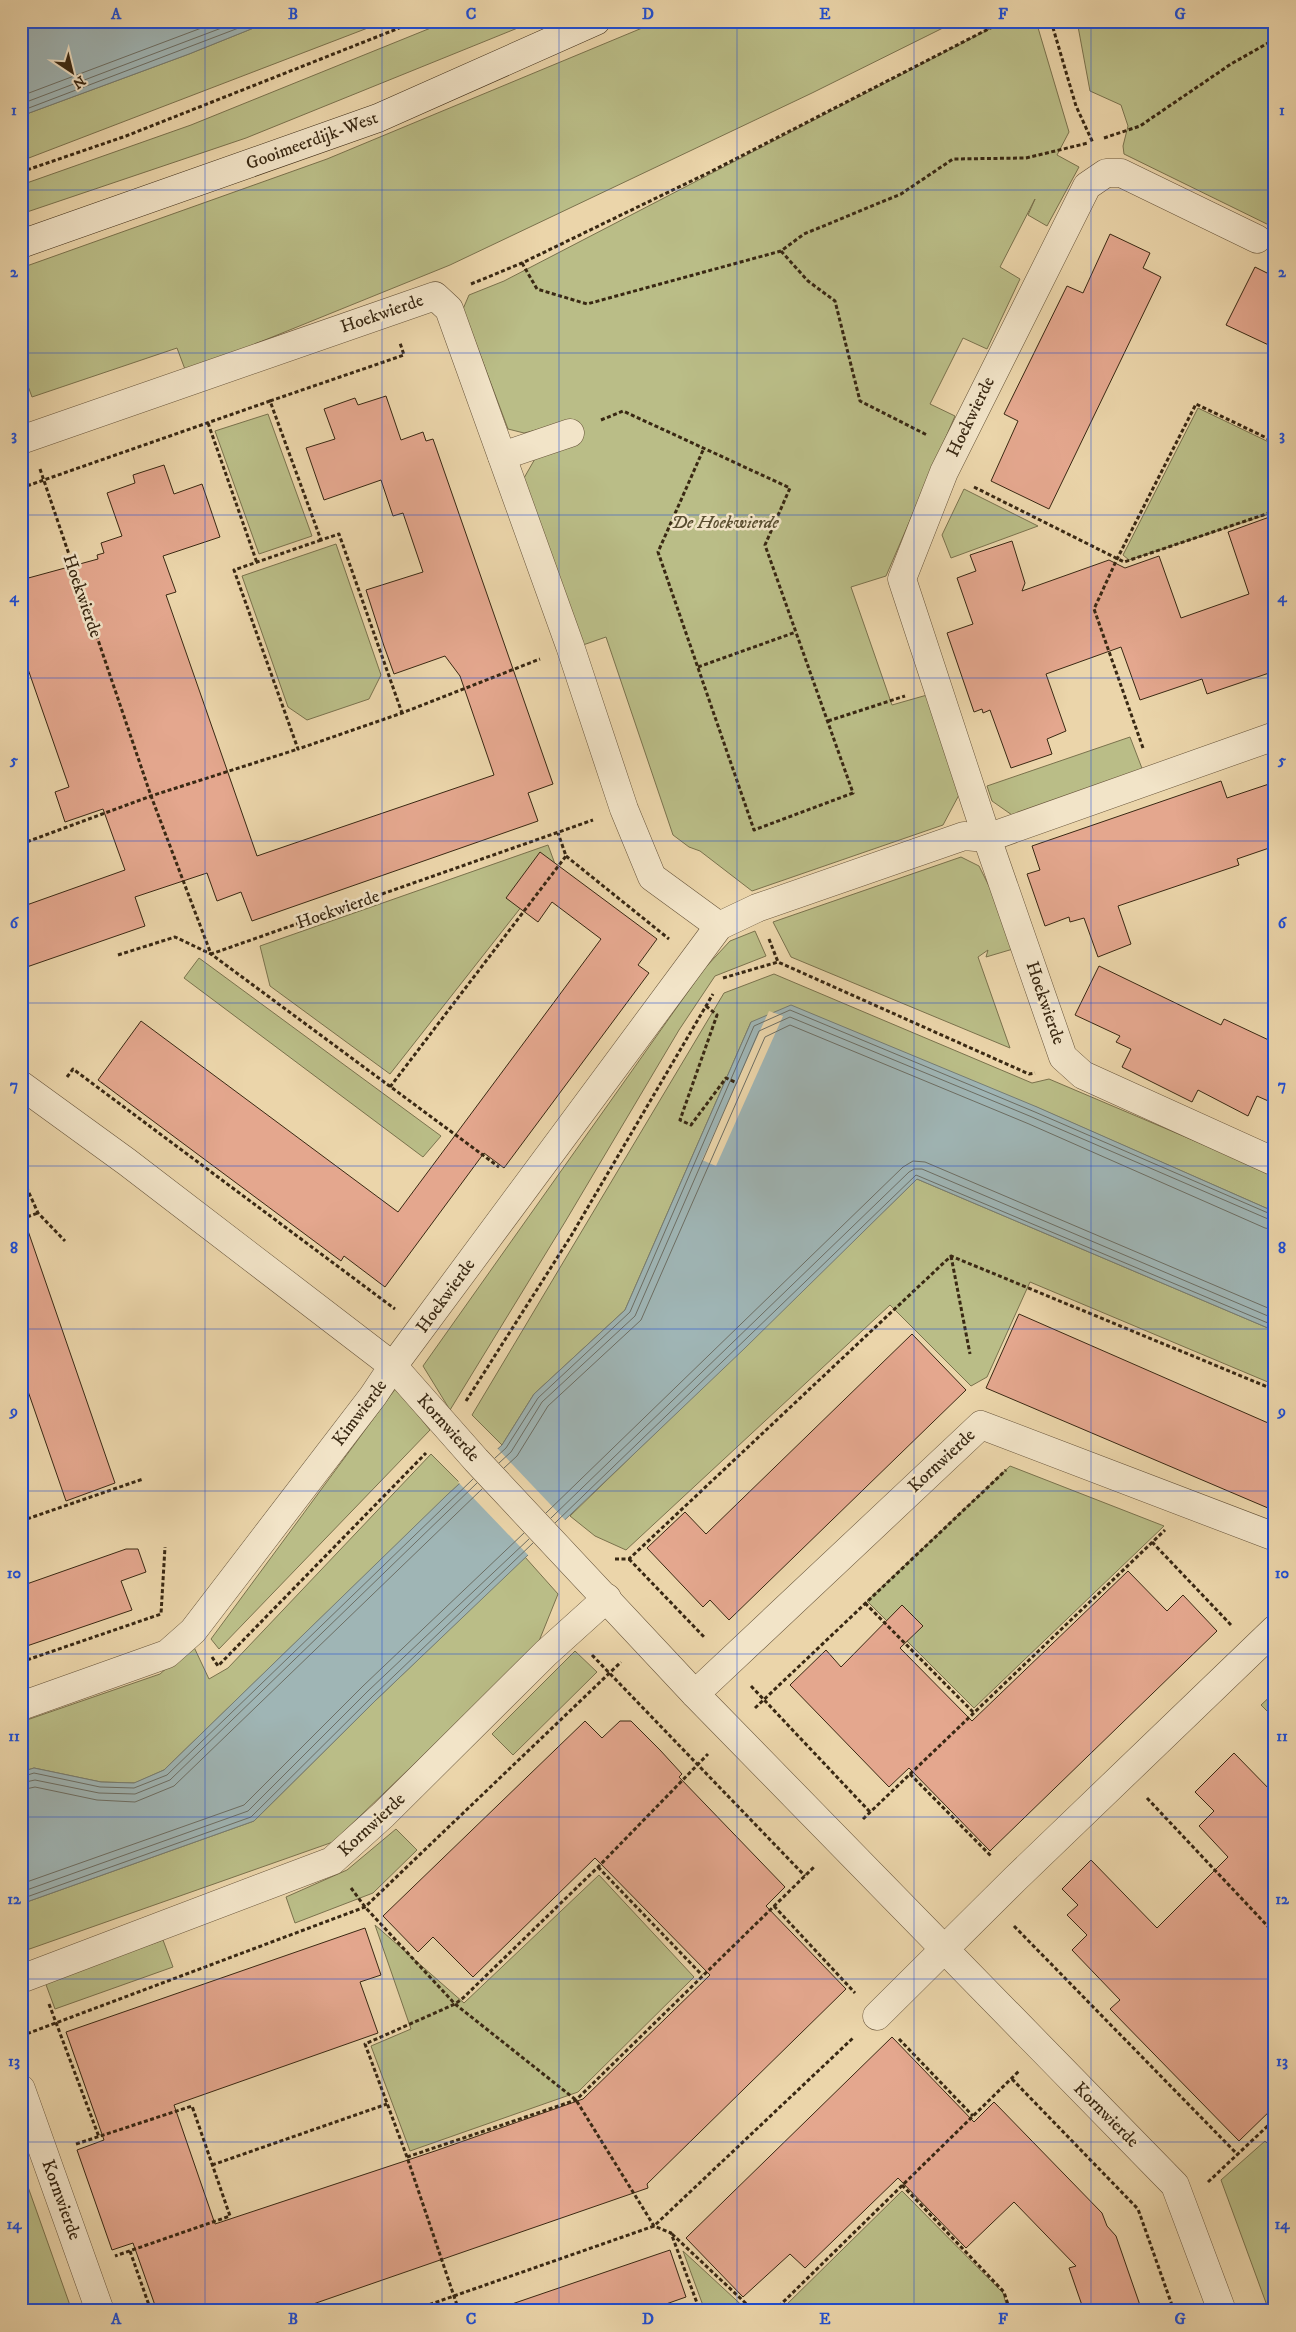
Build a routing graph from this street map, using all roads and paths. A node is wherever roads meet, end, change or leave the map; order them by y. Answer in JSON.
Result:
{"nodes":[{"id":1,"x":417,"y":21,"type":"edge"},
{"id":2,"x":596,"y":21,"type":"edge"},
{"id":3,"x":1004,"y":21,"type":"edge"},
{"id":4,"x":1051,"y":21,"type":"edge"},
{"id":5,"x":1275,"y":39,"type":"edge"},
{"id":6,"x":1092,"y":142,"type":"junction"},
{"id":7,"x":21,"y":172,"type":"edge"},
{"id":8,"x":1106,"y":173,"type":"junction"},
{"id":9,"x":1257,"y":239,"type":"dead end"},
{"id":10,"x":21,"y":244,"type":"edge"},
{"id":11,"x":781,"y":251,"type":"junction"},
{"id":12,"x":522,"y":263,"type":"junction"},
{"id":13,"x":448,"y":309,"type":"junction"},
{"id":14,"x":388,"y":312,"type":"junction"},
{"id":15,"x":270,"y":401,"type":"junction"},
{"id":16,"x":208,"y":423,"type":"junction"},
{"id":17,"x":570,"y":433,"type":"joint"},
{"id":18,"x":25,"y":438,"type":"edge"},
{"id":19,"x":1275,"y":442,"type":"edge"},
{"id":20,"x":704,"y":448,"type":"junction"},
{"id":21,"x":502,"y":456,"type":"junction"},
{"id":22,"x":950,"y":461,"type":"junction"},
{"id":23,"x":43,"y":480,"type":"junction"},
{"id":24,"x":21,"y":488,"type":"edge"},
{"id":25,"x":1275,"y":511,"type":"edge"},
{"id":26,"x":321,"y":540,"type":"junction"},
{"id":27,"x":1117,"y":558,"type":"junction"},
{"id":28,"x":257,"y":562,"type":"junction"},
{"id":29,"x":796,"y":632,"type":"junction"},
{"id":30,"x":570,"y":646,"type":"junction"},
{"id":31,"x":698,"y":667,"type":"junction"},
{"id":32,"x":937,"y":686,"type":"junction"},
{"id":33,"x":402,"y":713,"type":"junction"},
{"id":34,"x":828,"y":721,"type":"junction"},
{"id":35,"x":1275,"y":736,"type":"edge"},
{"id":36,"x":298,"y":749,"type":"junction"},
{"id":37,"x":1154,"y":779,"type":"junction"},
{"id":38,"x":151,"y":796,"type":"junction"},
{"id":39,"x":624,"y":809,"type":"junction"},
{"id":40,"x":558,"y":833,"type":"junction"},
{"id":41,"x":987,"y":838,"type":"junction"},
{"id":42,"x":21,"y":844,"type":"edge"},
{"id":43,"x":566,"y":856,"type":"junction"},
{"id":44,"x":757,"y":908,"type":"junction"},
{"id":45,"x":719,"y":926,"type":"junction"},
{"id":46,"x":211,"y":954,"type":"junction"},
{"id":47,"x":118,"y":955,"type":"dead end"},
{"id":48,"x":694,"y":959,"type":"junction"},
{"id":49,"x":778,"y":962,"type":"junction"},
{"id":50,"x":718,"y":985,"type":"dead end"},
{"id":51,"x":714,"y":992,"type":"dead end"},
{"id":52,"x":706,"y":1006,"type":"junction"},
{"id":53,"x":1063,"y":1057,"type":"junction"},
{"id":54,"x":21,"y":1084,"type":"edge"},
{"id":55,"x":737,"y":1084,"type":"dead end"},
{"id":56,"x":390,"y":1088,"type":"junction"},
{"id":57,"x":46,"y":1103,"type":"junction"},
{"id":58,"x":1275,"y":1162,"type":"edge"},
{"id":59,"x":21,"y":1175,"type":"edge"},
{"id":60,"x":526,"y":1187,"type":"junction"},
{"id":61,"x":38,"y":1213,"type":"junction"},
{"id":62,"x":21,"y":1219,"type":"edge"},
{"id":63,"x":64,"y":1241,"type":"dead end"},
{"id":64,"x":951,"y":1256,"type":"junction"},
{"id":65,"x":422,"y":1328,"type":"junction"},
{"id":66,"x":970,"y":1354,"type":"dead end"},
{"id":67,"x":394,"y":1366,"type":"junction"},
{"id":68,"x":1275,"y":1390,"type":"edge"},
{"id":69,"x":449,"y":1429,"type":"junction"},
{"id":70,"x":1033,"y":1444,"type":"junction"},
{"id":71,"x":143,"y":1479,"type":"dead end"},
{"id":72,"x":21,"y":1521,"type":"edge"},
{"id":73,"x":1275,"y":1537,"type":"edge"},
{"id":74,"x":1152,"y":1542,"type":"dead end"},
{"id":75,"x":164,"y":1547,"type":"dead end"},
{"id":76,"x":582,"y":1571,"type":"junction"},
{"id":77,"x":607,"y":1598,"type":"junction"},
{"id":78,"x":865,"y":1603,"type":"junction"},
{"id":79,"x":1275,"y":1629,"type":"edge"},
{"id":80,"x":193,"y":1631,"type":"junction"},
{"id":81,"x":570,"y":1632,"type":"junction"},
{"id":82,"x":1254,"y":1649,"type":"junction"},
{"id":83,"x":21,"y":1662,"type":"edge"},
{"id":84,"x":695,"y":1694,"type":"junction"},
{"id":85,"x":21,"y":1706,"type":"edge"},
{"id":86,"x":974,"y":1713,"type":"dead end"},
{"id":87,"x":731,"y":1730,"type":"junction"},
{"id":88,"x":699,"y":1763,"type":"junction"},
{"id":89,"x":910,"y":1774,"type":"dead end"},
{"id":90,"x":1124,"y":1774,"type":"junction"},
{"id":91,"x":332,"y":1861,"type":"junction"},
{"id":92,"x":598,"y":1868,"type":"junction"},
{"id":93,"x":805,"y":1876,"type":"dead end"},
{"id":94,"x":1014,"y":1879,"type":"junction"},
{"id":95,"x":991,"y":1903,"type":"junction"},
{"id":96,"x":1275,"y":1934,"type":"edge"},
{"id":97,"x":944,"y":1948,"type":"junction"},
{"id":98,"x":702,"y":1975,"type":"dead end"},
{"id":99,"x":29,"y":1976,"type":"edge"},
{"id":100,"x":455,"y":2004,"type":"junction"},
{"id":101,"x":877,"y":2016,"type":"joint"},
{"id":102,"x":1041,"y":2049,"type":"junction"},
{"id":103,"x":1012,"y":2078,"type":"junction"},
{"id":104,"x":21,"y":2090,"type":"edge"},
{"id":105,"x":387,"y":2104,"type":"junction"},
{"id":106,"x":1275,"y":2119,"type":"edge"},
{"id":107,"x":99,"y":2137,"type":"junction"},
{"id":108,"x":44,"y":2154,"type":"junction"},
{"id":109,"x":1238,"y":2155,"type":"junction"},
{"id":110,"x":212,"y":2165,"type":"junction"},
{"id":111,"x":902,"y":2185,"type":"junction"},
{"id":112,"x":1183,"y":2205,"type":"junction"},
{"id":113,"x":654,"y":2226,"type":"junction"},
{"id":114,"x":671,"y":2233,"type":"junction"},
{"id":115,"x":130,"y":2251,"type":"junction"},
{"id":116,"x":85,"y":2267,"type":"junction"},
{"id":117,"x":454,"y":2296,"type":"junction"},
{"id":118,"x":100,"y":2311,"type":"edge"},
{"id":119,"x":151,"y":2311,"type":"edge"},
{"id":120,"x":411,"y":2311,"type":"edge"},
{"id":121,"x":459,"y":2311,"type":"edge"},
{"id":122,"x":700,"y":2311,"type":"edge"},
{"id":123,"x":754,"y":2311,"type":"edge"},
{"id":124,"x":774,"y":2311,"type":"edge"},
{"id":125,"x":1010,"y":2311,"type":"edge"},
{"id":126,"x":1174,"y":2311,"type":"edge"},
{"id":127,"x":1222,"y":2311,"type":"edge"}],
"edges":[{"from":1,"to":7,"type":"path"},
{"from":2,"to":10,"type":"street","name":"Gooimeerdijk-West"},
{"from":3,"to":12,"type":"path"},
{"from":4,"to":6,"type":"path"},
{"from":5,"to":6,"type":"path"},
{"from":6,"to":8,"type":"path"},
{"from":6,"to":11,"type":"path"},
{"from":8,"to":9,"type":"street"},
{"from":8,"to":22,"type":"street","name":"Hoekwierde"},
{"from":11,"to":12,"type":"path"},
{"from":11,"to":22,"type":"path"},
{"from":12,"to":13,"type":"path"},
{"from":13,"to":14,"type":"street","name":"Hoekwierde"},
{"from":13,"to":21,"type":"street","name":"Hoekwierde"},
{"from":14,"to":15,"type":"path"},
{"from":14,"to":18,"type":"street","name":"Hoekwierde"},
{"from":15,"to":16,"type":"path"},
{"from":15,"to":26,"type":"path"},
{"from":16,"to":23,"type":"path"},
{"from":16,"to":28,"type":"path"},
{"from":17,"to":20,"type":"path"},
{"from":17,"to":21,"type":"street"},
{"from":18,"to":23,"type":"path","name":"Hoekwierde"},
{"from":19,"to":27,"type":"path"},
{"from":20,"to":29,"type":"path"},
{"from":20,"to":31,"type":"path"},
{"from":21,"to":30,"type":"street","name":"Hoekwierde"},
{"from":22,"to":27,"type":"path"},
{"from":22,"to":32,"type":"street","name":"Hoekwierde"},
{"from":23,"to":24,"type":"path"},
{"from":23,"to":38,"type":"path","name":"Hoekwierde"},
{"from":25,"to":27,"type":"path"},
{"from":26,"to":28,"type":"path"},
{"from":26,"to":33,"type":"path"},
{"from":27,"to":37,"type":"path"},
{"from":28,"to":36,"type":"path"},
{"from":29,"to":31,"type":"path"},
{"from":29,"to":34,"type":"path"},
{"from":30,"to":33,"type":"path"},
{"from":30,"to":39,"type":"street","name":"Hoekwierde"},
{"from":31,"to":34,"type":"path"},
{"from":32,"to":34,"type":"path"},
{"from":32,"to":41,"type":"street","name":"Hoekwierde"},
{"from":33,"to":36,"type":"path"},
{"from":35,"to":37,"type":"street","name":"Hoekwierde"},
{"from":36,"to":38,"type":"path"},
{"from":37,"to":41,"type":"street","name":"Hoekwierde"},
{"from":38,"to":42,"type":"path"},
{"from":38,"to":46,"type":"path","name":"Hoekwierde"},
{"from":39,"to":40,"type":"path","name":"Hoekwierde"},
{"from":39,"to":45,"type":"street","name":"Hoekwierde"},
{"from":40,"to":43,"type":"path"},
{"from":40,"to":46,"type":"path","name":"Hoekwierde"},
{"from":41,"to":44,"type":"street","name":"Hoekwierde"},
{"from":41,"to":53,"type":"street","name":"Hoekwierde"},
{"from":43,"to":48,"type":"path"},
{"from":43,"to":56,"type":"path"},
{"from":44,"to":45,"type":"street","name":"Hoekwierde"},
{"from":44,"to":49,"type":"path"},
{"from":45,"to":48,"type":"street","name":"Hoekwierde"},
{"from":46,"to":47,"type":"path"},
{"from":46,"to":56,"type":"path"},
{"from":48,"to":60,"type":"street","name":"Hoekwierde"},
{"from":49,"to":50,"type":"path"},
{"from":49,"to":53,"type":"path"},
{"from":51,"to":52,"type":"path"},
{"from":52,"to":55,"type":"path"},
{"from":52,"to":69,"type":"path"},
{"from":53,"to":58,"type":"street","name":"Hoekwierde"},
{"from":54,"to":57,"type":"street","name":"Kimwierde"},
{"from":56,"to":60,"type":"path"},
{"from":57,"to":65,"type":"path"},
{"from":57,"to":67,"type":"street","name":"Kimwierde"},
{"from":59,"to":61,"type":"path"},
{"from":60,"to":65,"type":"street","name":"Hoekwierde"},
{"from":61,"to":62,"type":"path"},
{"from":61,"to":63,"type":"path"},
{"from":64,"to":66,"type":"path"},
{"from":64,"to":68,"type":"path"},
{"from":64,"to":76,"type":"path"},
{"from":65,"to":67,"type":"street","name":"Hoekwierde"},
{"from":67,"to":69,"type":"street","name":"Kornwierde"},
{"from":67,"to":80,"type":"street","name":"Kimwierde"},
{"from":69,"to":76,"type":"street","name":"Kornwierde"},
{"from":69,"to":80,"type":"path"},
{"from":70,"to":73,"type":"street","name":"Kornwierde"},
{"from":70,"to":78,"type":"path"},
{"from":70,"to":84,"type":"street","name":"Kornwierde"},
{"from":71,"to":72,"type":"path"},
{"from":74,"to":82,"type":"path"},
{"from":75,"to":83,"type":"path"},
{"from":76,"to":77,"type":"street","name":"Kornwierde"},
{"from":77,"to":81,"type":"street","name":"Kornwierde"},
{"from":77,"to":84,"type":"street","name":"Kornwierde"},
{"from":78,"to":86,"type":"path"},
{"from":78,"to":87,"type":"path"},
{"from":79,"to":82,"type":"street"},
{"from":80,"to":85,"type":"street","name":"Kimwierde"},
{"from":81,"to":88,"type":"path"},
{"from":81,"to":91,"type":"street","name":"Kornwierde"},
{"from":82,"to":90,"type":"street"},
{"from":84,"to":87,"type":"street","name":"Kornwierde"},
{"from":87,"to":88,"type":"path"},
{"from":87,"to":97,"type":"street","name":"Kornwierde"},
{"from":88,"to":92,"type":"path"},
{"from":88,"to":93,"type":"path"},
{"from":89,"to":94,"type":"path"},
{"from":90,"to":94,"type":"street"},
{"from":90,"to":96,"type":"path"},
{"from":91,"to":99,"type":"street","name":"Kornwierde"},
{"from":91,"to":100,"type":"path"},
{"from":92,"to":98,"type":"path"},
{"from":92,"to":100,"type":"path"},
{"from":94,"to":95,"type":"street"},
{"from":95,"to":97,"type":"street"},
{"from":95,"to":109,"type":"path"},
{"from":97,"to":101,"type":"street"},
{"from":97,"to":102,"type":"street","name":"Kornwierde"},
{"from":99,"to":107,"type":"path"},
{"from":100,"to":105,"type":"path"},
{"from":100,"to":113,"type":"path"},
{"from":101,"to":113,"type":"path"},
{"from":102,"to":103,"type":"path"},
{"from":102,"to":112,"type":"street","name":"Kornwierde"},
{"from":103,"to":111,"type":"path"},
{"from":103,"to":126,"type":"path"},
{"from":104,"to":108,"type":"street","name":"Kornwierde"},
{"from":105,"to":110,"type":"path"},
{"from":105,"to":117,"type":"path"},
{"from":106,"to":109,"type":"path"},
{"from":107,"to":108,"type":"path"},
{"from":107,"to":110,"type":"path"},
{"from":108,"to":116,"type":"street","name":"Kornwierde"},
{"from":109,"to":112,"type":"path"},
{"from":110,"to":115,"type":"path"},
{"from":111,"to":124,"type":"path"},
{"from":111,"to":125,"type":"path"},
{"from":112,"to":127,"type":"street","name":"Kornwierde"},
{"from":113,"to":114,"type":"path"},
{"from":113,"to":117,"type":"path"},
{"from":114,"to":122,"type":"path"},
{"from":114,"to":123,"type":"path"},
{"from":115,"to":116,"type":"path"},
{"from":115,"to":119,"type":"path"},
{"from":116,"to":118,"type":"street","name":"Kornwierde"},
{"from":117,"to":120,"type":"path"},
{"from":117,"to":121,"type":"path"}]}
